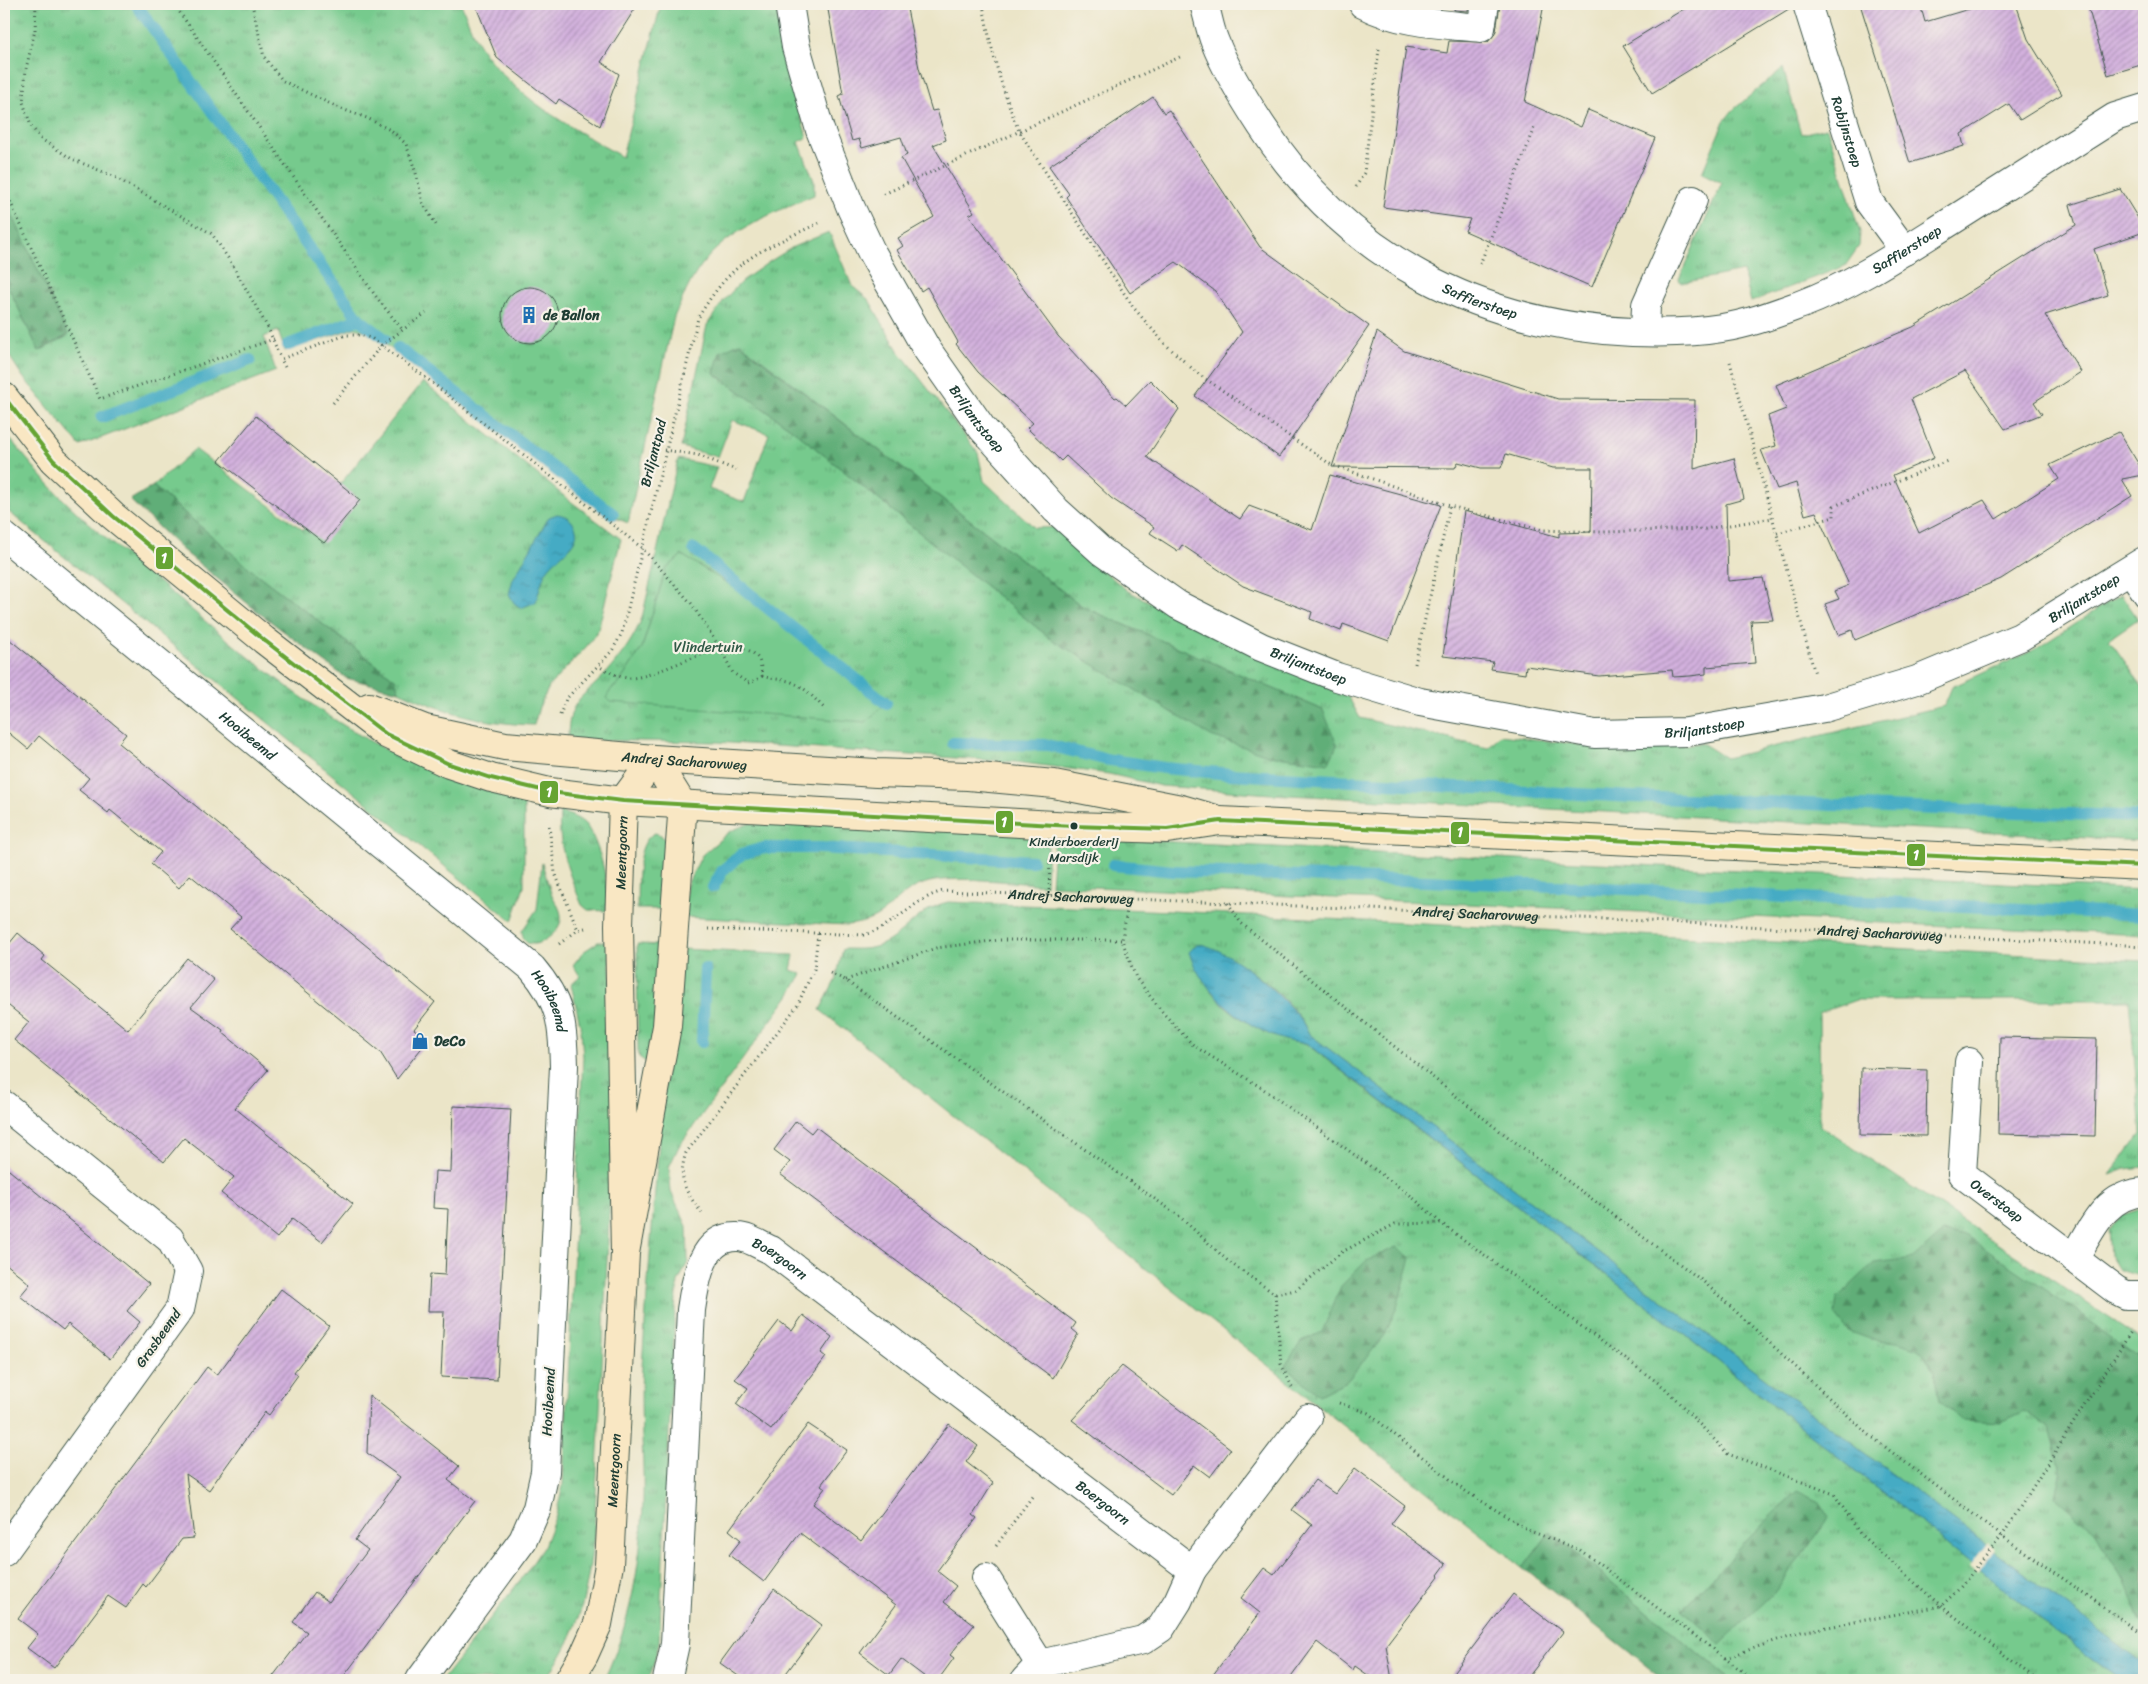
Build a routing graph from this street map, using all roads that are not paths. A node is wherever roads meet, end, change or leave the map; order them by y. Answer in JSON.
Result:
{"nodes":[{"id":1,"x":789,"y":4,"type":"edge"},
{"id":2,"x":1204,"y":4,"type":"edge"},
{"id":3,"x":1485,"y":4,"type":"edge"},
{"id":4,"x":1807,"y":4,"type":"edge"},
{"id":5,"x":1372,"y":8,"type":"edge"},
{"id":6,"x":2144,"y":108,"type":"edge"},
{"id":7,"x":1693,"y":200,"type":"dead end"},
{"id":8,"x":1905,"y":251,"type":"junction"},
{"id":9,"x":1645,"y":332,"type":"junction"},
{"id":10,"x":4,"y":397,"type":"edge"},
{"id":11,"x":4,"y":536,"type":"edge"},
{"id":12,"x":2135,"y":567,"type":"edge"},
{"id":13,"x":2144,"y":598,"type":"edge"},
{"id":14,"x":335,"y":693,"type":"junction"},
{"id":15,"x":654,"y":759,"type":"junction"},
{"id":16,"x":623,"y":801,"type":"junction"},
{"id":17,"x":682,"y":804,"type":"junction"},
{"id":18,"x":1220,"y":821,"type":"junction"},
{"id":19,"x":2144,"y":866,"type":"edge"},
{"id":20,"x":1969,"y":1062,"type":"dead end"},
{"id":21,"x":4,"y":1105,"type":"edge"},
{"id":22,"x":2144,"y":1192,"type":"edge"},
{"id":23,"x":625,"y":1253,"type":"junction"},
{"id":24,"x":2074,"y":1259,"type":"junction"},
{"id":25,"x":2144,"y":1295,"type":"edge"},
{"id":26,"x":1308,"y":1418,"type":"road end"},
{"id":27,"x":4,"y":1552,"type":"edge"},
{"id":28,"x":1192,"y":1570,"type":"junction"},
{"id":29,"x":986,"y":1578,"type":"road end"},
{"id":30,"x":1032,"y":1672,"type":"edge"},
{"id":31,"x":420,"y":1680,"type":"edge"},
{"id":32,"x":569,"y":1680,"type":"edge"},
{"id":33,"x":667,"y":1680,"type":"edge"}],
"edges":[{"from":1,"to":12,"type":"street","name":"Briljantstoep"},
{"from":2,"to":9,"type":"street","name":"Saffierstoep"},
{"from":3,"to":5,"type":"street"},
{"from":4,"to":8,"type":"street","name":"Robijnstoep"},
{"from":6,"to":8,"type":"street","name":"Saffierstoep"},
{"from":7,"to":9,"type":"street"},
{"from":8,"to":9,"type":"street","name":"Saffierstoep"},
{"from":10,"to":14,"type":"street","name":"Andrej Sacharovweg"},
{"from":11,"to":31,"type":"street","name":"Hooibeemd"},
{"from":12,"to":13,"type":"lane"},
{"from":14,"to":15,"type":"street","name":"Andrej Sacharovweg"},
{"from":14,"to":16,"type":"street","name":"Andrej Sacharovweg"},
{"from":15,"to":16,"type":"street","name":"Meentgoorn"},
{"from":15,"to":17,"type":"street"},
{"from":15,"to":18,"type":"street","name":"Andrej Sacharovweg"},
{"from":16,"to":17,"type":"street","name":"Andrej Sacharovweg"},
{"from":16,"to":23,"type":"street","name":"Meentgoorn"},
{"from":17,"to":18,"type":"street","name":"Andrej Sacharovweg"},
{"from":17,"to":23,"type":"street","name":"Meentgoorn"},
{"from":18,"to":19,"type":"street","name":"Andrej Sacharovweg"},
{"from":20,"to":24,"type":"street","name":"Overstoep"},
{"from":21,"to":27,"type":"street","name":"Grasbeemd"},
{"from":22,"to":24,"type":"street"},
{"from":23,"to":32,"type":"street","name":"Meentgoorn"},
{"from":24,"to":25,"type":"street","name":"Overstoep"},
{"from":26,"to":28,"type":"street"},
{"from":28,"to":30,"type":"street"},
{"from":28,"to":33,"type":"street","name":"Boergoorn"},
{"from":29,"to":30,"type":"street"}]}
